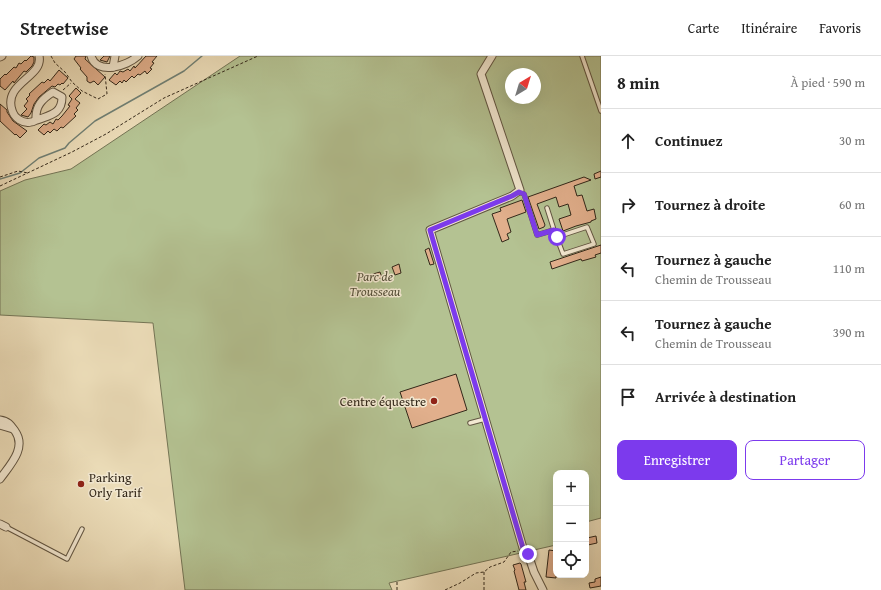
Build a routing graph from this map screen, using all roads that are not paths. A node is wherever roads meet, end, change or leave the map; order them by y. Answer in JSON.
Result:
{"nodes":[{"id":1,"x":39,"y":56,"type":"edge"},
{"id":2,"x":91,"y":56,"type":"edge"},
{"id":3,"x":115,"y":56,"type":"edge"},
{"id":4,"x":138,"y":56,"type":"edge"},
{"id":5,"x":492,"y":56,"type":"edge"},
{"id":6,"x":582,"y":56,"type":"edge"},
{"id":7,"x":113,"y":67,"type":"junction"},
{"id":8,"x":601,"y":111,"type":"edge"},
{"id":9,"x":36,"y":120,"type":"junction"},
{"id":10,"x":519,"y":192,"type":"junction"},
{"id":11,"x":547,"y":208,"type":"dead end"},
{"id":12,"x":554,"y":230,"type":"junction"},
{"id":13,"x":557,"y":237,"type":"junction"},
{"id":14,"x":485,"y":419,"type":"junction"},
{"id":15,"x":0,"y":420,"type":"edge"},
{"id":16,"x":470,"y":423,"type":"dead end"},
{"id":17,"x":0,"y":425,"type":"edge"},
{"id":18,"x":14,"y":430,"type":"junction"},
{"id":19,"x":0,"y":479,"type":"edge"},
{"id":20,"x":3,"y":526,"type":"edge"},
{"id":21,"x":82,"y":529,"type":"dead end"},
{"id":22,"x":542,"y":590,"type":"edge"}],
"edges":[{"from":1,"to":9,"type":"street"},
{"from":2,"to":7,"type":"street"},
{"from":3,"to":7,"type":"street"},
{"from":4,"to":7,"type":"street"},
{"from":5,"to":10,"type":"street"},
{"from":6,"to":8,"type":"lane"},
{"from":9,"to":9,"type":"street"},
{"from":10,"to":12,"type":"lane"},
{"from":10,"to":14,"type":"street"},
{"from":11,"to":12,"type":"lane"},
{"from":12,"to":13,"type":"lane"},
{"from":13,"to":13,"type":"lane"},
{"from":14,"to":16,"type":"lane"},
{"from":14,"to":22,"type":"street"},
{"from":15,"to":18,"type":"street"},
{"from":17,"to":18,"type":"street"},
{"from":18,"to":19,"type":"street"},
{"from":20,"to":21,"type":"lane"}]}
